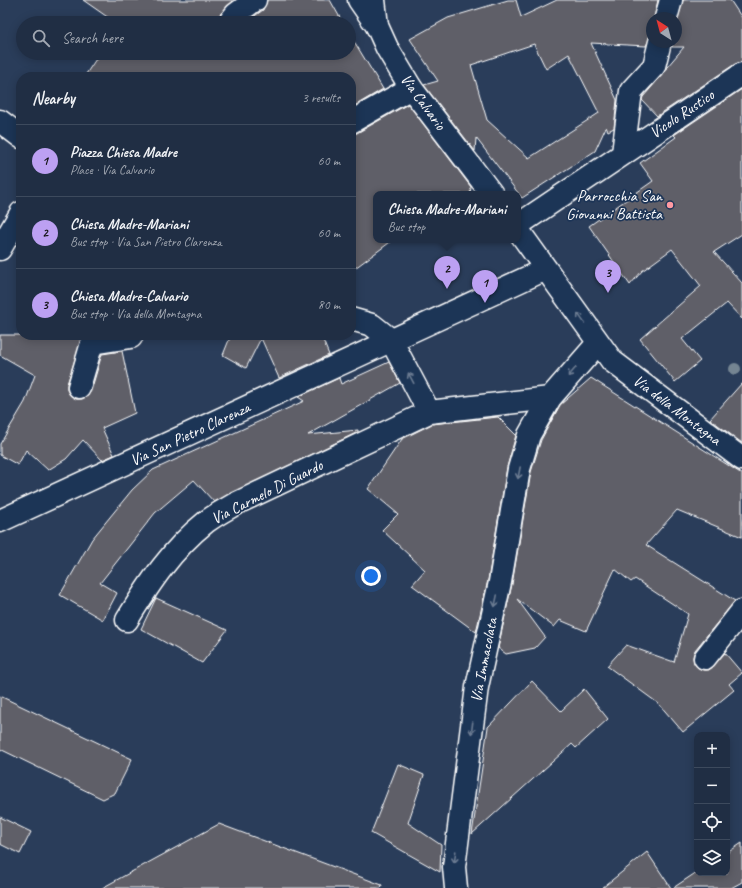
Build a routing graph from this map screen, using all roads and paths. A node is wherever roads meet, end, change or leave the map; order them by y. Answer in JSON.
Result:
{"nodes":[{"id":1,"x":255,"y":0,"type":"edge"},
{"id":2,"x":359,"y":0,"type":"edge"},
{"id":3,"x":374,"y":0,"type":"edge"},
{"id":4,"x":671,"y":0,"type":"edge"},
{"id":5,"x":668,"y":12,"type":"edge"},
{"id":6,"x":234,"y":16,"type":"edge"},
{"id":7,"x":377,"y":26,"type":"junction"},
{"id":8,"x":658,"y":48,"type":"edge"},
{"id":9,"x":742,"y":74,"type":"edge"},
{"id":10,"x":411,"y":88,"type":"junction"},
{"id":11,"x":356,"y":119,"type":"edge"},
{"id":12,"x":0,"y":121,"type":"edge"},
{"id":13,"x":16,"y":133,"type":"edge"},
{"id":14,"x":623,"y":153,"type":"junction"},
{"id":15,"x":490,"y":191,"type":"edge"},
{"id":16,"x":16,"y":222,"type":"edge"},
{"id":17,"x":521,"y":223,"type":"edge"},
{"id":18,"x":521,"y":234,"type":"edge"},
{"id":19,"x":0,"y":249,"type":"edge"},
{"id":20,"x":546,"y":269,"type":"junction"},
{"id":21,"x":356,"y":320,"type":"edge"},
{"id":22,"x":112,"y":340,"type":"edge"},
{"id":23,"x":385,"y":342,"type":"junction"},
{"id":24,"x":598,"y":343,"type":"junction"},
{"id":25,"x":78,"y":387,"type":"dead end"},
{"id":26,"x":550,"y":398,"type":"junction"},
{"id":27,"x":425,"y":414,"type":"junction"},
{"id":28,"x":742,"y":459,"type":"edge"},
{"id":29,"x":0,"y":521,"type":"edge"},
{"id":30,"x":742,"y":610,"type":"edge"},
{"id":31,"x":126,"y":620,"type":"dead end"},
{"id":32,"x":704,"y":658,"type":"dead end"},
{"id":33,"x":456,"y":888,"type":"edge"}],
"edges":[{"from":1,"to":6,"type":"street"},
{"from":2,"to":7,"type":"street"},
{"from":3,"to":7,"type":"street","name":"Via Calvario"},
{"from":4,"to":5,"type":"street"},
{"from":7,"to":10,"type":"street","name":"Via Calvario"},
{"from":8,"to":14,"type":"street"},
{"from":9,"to":14,"type":"street","name":"Vicolo Rustico"},
{"from":10,"to":11,"type":"street"},
{"from":10,"to":15,"type":"street","name":"Via Calvario"},
{"from":12,"to":13,"type":"street"},
{"from":14,"to":17,"type":"street","name":"Vicolo Rustico"},
{"from":16,"to":19,"type":"street"},
{"from":18,"to":20,"type":"street","name":"Via della Montagna"},
{"from":20,"to":23,"type":"street","name":"Via San Pietro Clarenza"},
{"from":24,"to":20,"type":"street","name":"Via della Montagna","one_way":true},
{"from":21,"to":23,"type":"street"},
{"from":22,"to":25,"type":"street"},
{"from":27,"to":23,"type":"street","one_way":true},
{"from":23,"to":29,"type":"street","name":"Via San Pietro Clarenza"},
{"from":24,"to":26,"type":"street","name":"Via Immacolata","one_way":true},
{"from":24,"to":28,"type":"street","name":"Via della Montagna"},
{"from":26,"to":27,"type":"street","name":"Via Carmelo Di Guardo"},
{"from":26,"to":33,"type":"street","name":"Via Immacolata","one_way":true},
{"from":27,"to":31,"type":"street","name":"Via Carmelo Di Guardo"},
{"from":30,"to":32,"type":"street"}]}
